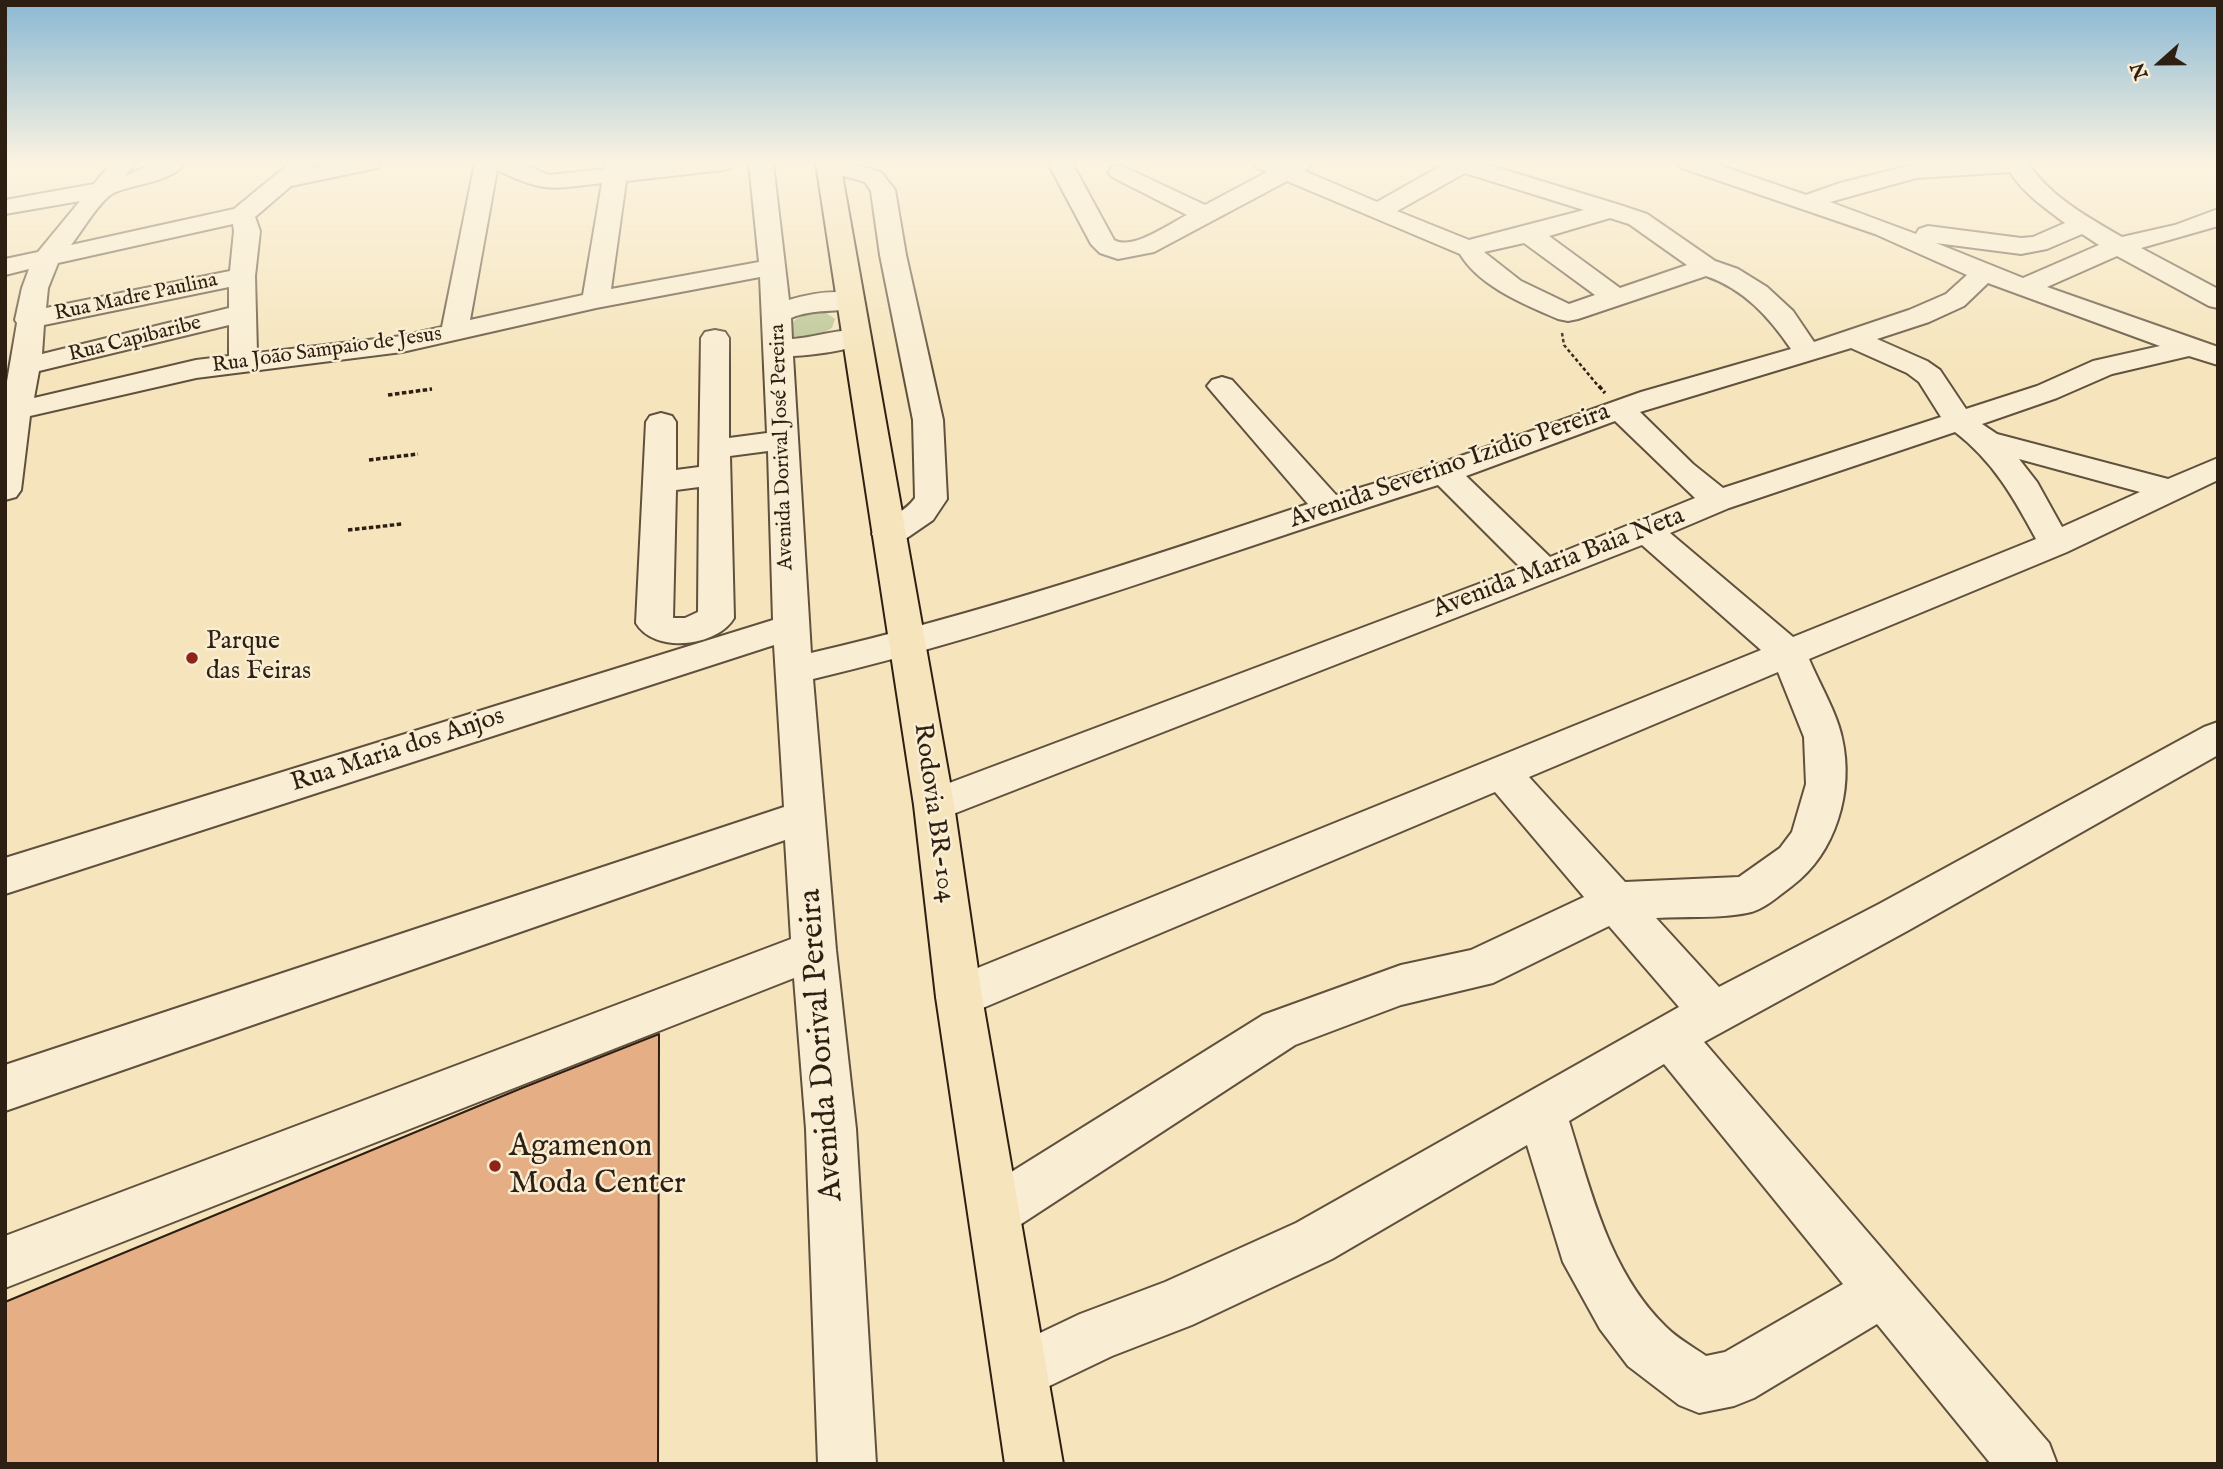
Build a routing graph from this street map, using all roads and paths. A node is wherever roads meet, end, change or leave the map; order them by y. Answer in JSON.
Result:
{"nodes":[{"id":1,"x":68,"y":232,"type":"edge"},
{"id":2,"x":167,"y":232,"type":"edge"},
{"id":3,"x":247,"y":232,"type":"edge"},
{"id":4,"x":474,"y":232,"type":"edge"},
{"id":5,"x":607,"y":232,"type":"edge"},
{"id":6,"x":768,"y":232,"type":"edge"},
{"id":7,"x":839,"y":232,"type":"edge"},
{"id":8,"x":890,"y":232,"type":"edge"},
{"id":9,"x":1097,"y":232,"type":"edge"},
{"id":10,"x":1174,"y":232,"type":"edge"},
{"id":11,"x":1421,"y":232,"type":"edge"},
{"id":12,"x":1539,"y":232,"type":"edge"},
{"id":13,"x":1656,"y":232,"type":"edge"},
{"id":14,"x":1890,"y":232,"type":"edge"},
{"id":15,"x":1905,"y":232,"type":"edge"},
{"id":16,"x":2067,"y":232,"type":"edge"},
{"id":17,"x":2098,"y":232,"type":"edge"},
{"id":18,"x":2176,"y":232,"type":"edge"},
{"id":19,"x":1527,"y":235,"type":"junction"},
{"id":20,"x":2123,"y":246,"type":"junction"},
{"id":21,"x":1469,"y":248,"type":"junction"},
{"id":22,"x":47,"y":258,"type":"junction"},
{"id":23,"x":5,"y":267,"type":"edge"},
{"id":24,"x":772,"y":267,"type":"junction"},
{"id":25,"x":1706,"y":267,"type":"junction"},
{"id":26,"x":1984,"y":273,"type":"junction"},
{"id":27,"x":242,"y":276,"type":"junction"},
{"id":28,"x":2026,"y":287,"type":"junction"},
{"id":29,"x":1615,"y":297,"type":"junction"},
{"id":30,"x":596,"y":300,"type":"junction"},
{"id":31,"x":2218,"y":300,"type":"edge"},
{"id":32,"x":851,"y":301,"type":"junction"},
{"id":33,"x":243,"y":313,"type":"junction"},
{"id":34,"x":777,"y":313,"type":"junction"},
{"id":35,"x":1568,"y":313,"type":"junction"},
{"id":36,"x":29,"y":320,"type":"junction"},
{"id":37,"x":454,"y":334,"type":"junction"},
{"id":38,"x":715,"y":338,"type":"dead end"},
{"id":39,"x":857,"y":338,"type":"junction"},
{"id":40,"x":1852,"y":338,"type":"junction"},
{"id":41,"x":780,"y":348,"type":"junction"},
{"id":42,"x":2205,"y":352,"type":"edge"},
{"id":43,"x":1808,"y":353,"type":"junction"},
{"id":44,"x":243,"y":363,"type":"junction"},
{"id":45,"x":26,"y":366,"type":"junction"},
{"id":46,"x":1222,"y":386,"type":"dead end"},
{"id":47,"x":432,"y":389,"type":"dead end"},
{"id":48,"x":388,"y":394,"type":"dead end"},
{"id":49,"x":1620,"y":409,"type":"junction"},
{"id":50,"x":10,"y":412,"type":"edge"},
{"id":51,"x":1958,"y":420,"type":"junction"},
{"id":52,"x":661,"y":422,"type":"dead end"},
{"id":53,"x":782,"y":440,"type":"junction"},
{"id":54,"x":1986,"y":441,"type":"junction"},
{"id":55,"x":418,"y":454,"type":"dead end"},
{"id":56,"x":369,"y":460,"type":"dead end"},
{"id":57,"x":714,"y":462,"type":"junction"},
{"id":58,"x":2218,"y":468,"type":"edge"},
{"id":59,"x":1444,"y":473,"type":"junction"},
{"id":60,"x":660,"y":482,"type":"junction"},
{"id":61,"x":5,"y":490,"type":"edge"},
{"id":62,"x":2171,"y":490,"type":"junction"},
{"id":63,"x":1718,"y":501,"type":"junction"},
{"id":64,"x":1329,"y":508,"type":"junction"},
{"id":65,"x":402,"y":523,"type":"dead end"},
{"id":66,"x":348,"y":530,"type":"dead end"},
{"id":67,"x":1647,"y":530,"type":"junction"},
{"id":68,"x":889,"y":534,"type":"junction"},
{"id":69,"x":2055,"y":544,"type":"junction"},
{"id":70,"x":1545,"y":572,"type":"junction"},
{"id":71,"x":907,"y":644,"type":"junction"},
{"id":72,"x":793,"y":649,"type":"junction"},
{"id":73,"x":1788,"y":653,"type":"junction"},
{"id":74,"x":2218,"y":737,"type":"edge"},
{"id":75,"x":1501,"y":772,"type":"junction"},
{"id":76,"x":933,"y":805,"type":"junction"},
{"id":77,"x":806,"y":816,"type":"junction"},
{"id":78,"x":5,"y":876,"type":"edge"},
{"id":79,"x":1618,"y":901,"type":"junction"},
{"id":80,"x":814,"y":950,"type":"junction"},
{"id":81,"x":959,"y":996,"type":"junction"},
{"id":82,"x":1692,"y":1024,"type":"junction"},
{"id":83,"x":5,"y":1088,"type":"edge"},
{"id":84,"x":1541,"y":1110,"type":"junction"},
{"id":85,"x":994,"y":1212,"type":"junction"},
{"id":86,"x":5,"y":1262,"type":"edge"},
{"id":87,"x":1882,"y":1291,"type":"junction"},
{"id":88,"x":1020,"y":1373,"type":"junction"},
{"id":89,"x":848,"y":1464,"type":"edge"},
{"id":90,"x":1034,"y":1464,"type":"edge"},
{"id":91,"x":2028,"y":1464,"type":"edge"}],
"edges":[{"from":1,"to":22,"type":"street"},
{"from":2,"to":22,"type":"street"},
{"from":3,"to":27,"type":"street"},
{"from":4,"to":37,"type":"street"},
{"from":5,"to":30,"type":"street"},
{"from":6,"to":24,"type":"street","name":"Avenida Dorival José Pereira"},
{"from":7,"to":32,"type":"highway","name":"Rodovia BR-104"},
{"from":8,"to":68,"type":"street"},
{"from":9,"to":10,"type":"street"},
{"from":11,"to":21,"type":"street"},
{"from":12,"to":19,"type":"street"},
{"from":13,"to":25,"type":"street"},
{"from":14,"to":26,"type":"street"},
{"from":15,"to":16,"type":"street"},
{"from":17,"to":20,"type":"street"},
{"from":18,"to":20,"type":"street"},
{"from":19,"to":21,"type":"street"},
{"from":19,"to":29,"type":"street"},
{"from":20,"to":28,"type":"street"},
{"from":20,"to":31,"type":"street"},
{"from":21,"to":35,"type":"street"},
{"from":22,"to":23,"type":"street"},
{"from":22,"to":36,"type":"street"},
{"from":24,"to":30,"type":"street","name":"Rua João Sampaio de Jesus"},
{"from":24,"to":34,"type":"street","name":"Avenida Dorival José Pereira"},
{"from":25,"to":29,"type":"street"},
{"from":25,"to":43,"type":"street"},
{"from":26,"to":28,"type":"street"},
{"from":26,"to":40,"type":"street","name":"Avenida Severino Izidio Pereira"},
{"from":27,"to":33,"type":"street"},
{"from":27,"to":36,"type":"street","name":"Rua Madre Paulina"},
{"from":28,"to":42,"type":"street"},
{"from":29,"to":35,"type":"street"},
{"from":30,"to":37,"type":"street","name":"Rua João Sampaio de Jesus"},
{"from":32,"to":34,"type":"street"},
{"from":32,"to":39,"type":"highway","name":"Rodovia BR-104"},
{"from":33,"to":44,"type":"street"},
{"from":33,"to":45,"type":"street","name":"Rua Capibaribe"},
{"from":34,"to":41,"type":"street","name":"Avenida Dorival José Pereira"},
{"from":35,"to":49,"type":"path"},
{"from":36,"to":45,"type":"street"},
{"from":37,"to":44,"type":"street","name":"Rua João Sampaio de Jesus"},
{"from":38,"to":57,"type":"street"},
{"from":39,"to":41,"type":"street"},
{"from":39,"to":68,"type":"highway","name":"Rodovia BR-104"},
{"from":40,"to":43,"type":"street","name":"Avenida Severino Izidio Pereira"},
{"from":40,"to":51,"type":"street"},
{"from":41,"to":53,"type":"street","name":"Avenida Dorival José Pereira"},
{"from":42,"to":51,"type":"street","name":"Avenida Maria Baia Neta"},
{"from":43,"to":49,"type":"street","name":"Avenida Severino Izidio Pereira"},
{"from":44,"to":50,"type":"street","name":"Rua João Sampaio de Jesus"},
{"from":45,"to":50,"type":"street"},
{"from":46,"to":64,"type":"street"},
{"from":47,"to":48,"type":"path"},
{"from":49,"to":59,"type":"street","name":"Avenida Severino Izidio Pereira"},
{"from":49,"to":63,"type":"street"},
{"from":50,"to":61,"type":"street"},
{"from":51,"to":54,"type":"street"},
{"from":51,"to":63,"type":"street","name":"Avenida Maria Baia Neta"},
{"from":52,"to":60,"type":"street"},
{"from":53,"to":57,"type":"street"},
{"from":53,"to":72,"type":"street","name":"Avenida Dorival José Pereira"},
{"from":54,"to":62,"type":"street"},
{"from":54,"to":69,"type":"street"},
{"from":55,"to":56,"type":"path"},
{"from":57,"to":60,"type":"street"},
{"from":57,"to":60,"type":"street"},
{"from":58,"to":62,"type":"street"},
{"from":59,"to":64,"type":"street","name":"Avenida Severino Izidio Pereira"},
{"from":59,"to":70,"type":"street"},
{"from":62,"to":69,"type":"street"},
{"from":63,"to":67,"type":"street","name":"Avenida Maria Baia Neta"},
{"from":64,"to":71,"type":"street","name":"Avenida Severino Izidio Pereira"},
{"from":65,"to":66,"type":"path"},
{"from":67,"to":70,"type":"street","name":"Avenida Maria Baia Neta"},
{"from":67,"to":73,"type":"street"},
{"from":68,"to":71,"type":"highway","name":"Rodovia BR-104"},
{"from":69,"to":73,"type":"street"},
{"from":70,"to":76,"type":"street","name":"Avenida Maria Baia Neta"},
{"from":71,"to":72,"type":"street","name":"Avenida Severino Izidio Pereira"},
{"from":71,"to":76,"type":"highway","name":"Rodovia BR-104"},
{"from":72,"to":77,"type":"street","name":"Avenida Dorival Pereira"},
{"from":72,"to":78,"type":"street","name":"Rua Maria dos Anjos"},
{"from":73,"to":75,"type":"street"},
{"from":73,"to":79,"type":"street"},
{"from":74,"to":82,"type":"street"},
{"from":75,"to":79,"type":"street"},
{"from":75,"to":81,"type":"street"},
{"from":76,"to":81,"type":"highway","name":"Rodovia BR-104"},
{"from":77,"to":80,"type":"street","name":"Avenida Dorival Pereira"},
{"from":77,"to":83,"type":"street"},
{"from":79,"to":82,"type":"street"},
{"from":79,"to":85,"type":"street"},
{"from":80,"to":86,"type":"street"},
{"from":80,"to":89,"type":"street","name":"Avenida Dorival Pereira"},
{"from":81,"to":85,"type":"highway","name":"Rodovia BR-104"},
{"from":82,"to":84,"type":"street"},
{"from":82,"to":87,"type":"street"},
{"from":84,"to":87,"type":"street"},
{"from":84,"to":88,"type":"street"},
{"from":85,"to":88,"type":"highway","name":"Rodovia BR-104"},
{"from":87,"to":91,"type":"street"},
{"from":88,"to":90,"type":"highway","name":"Rodovia BR-104"}]}
